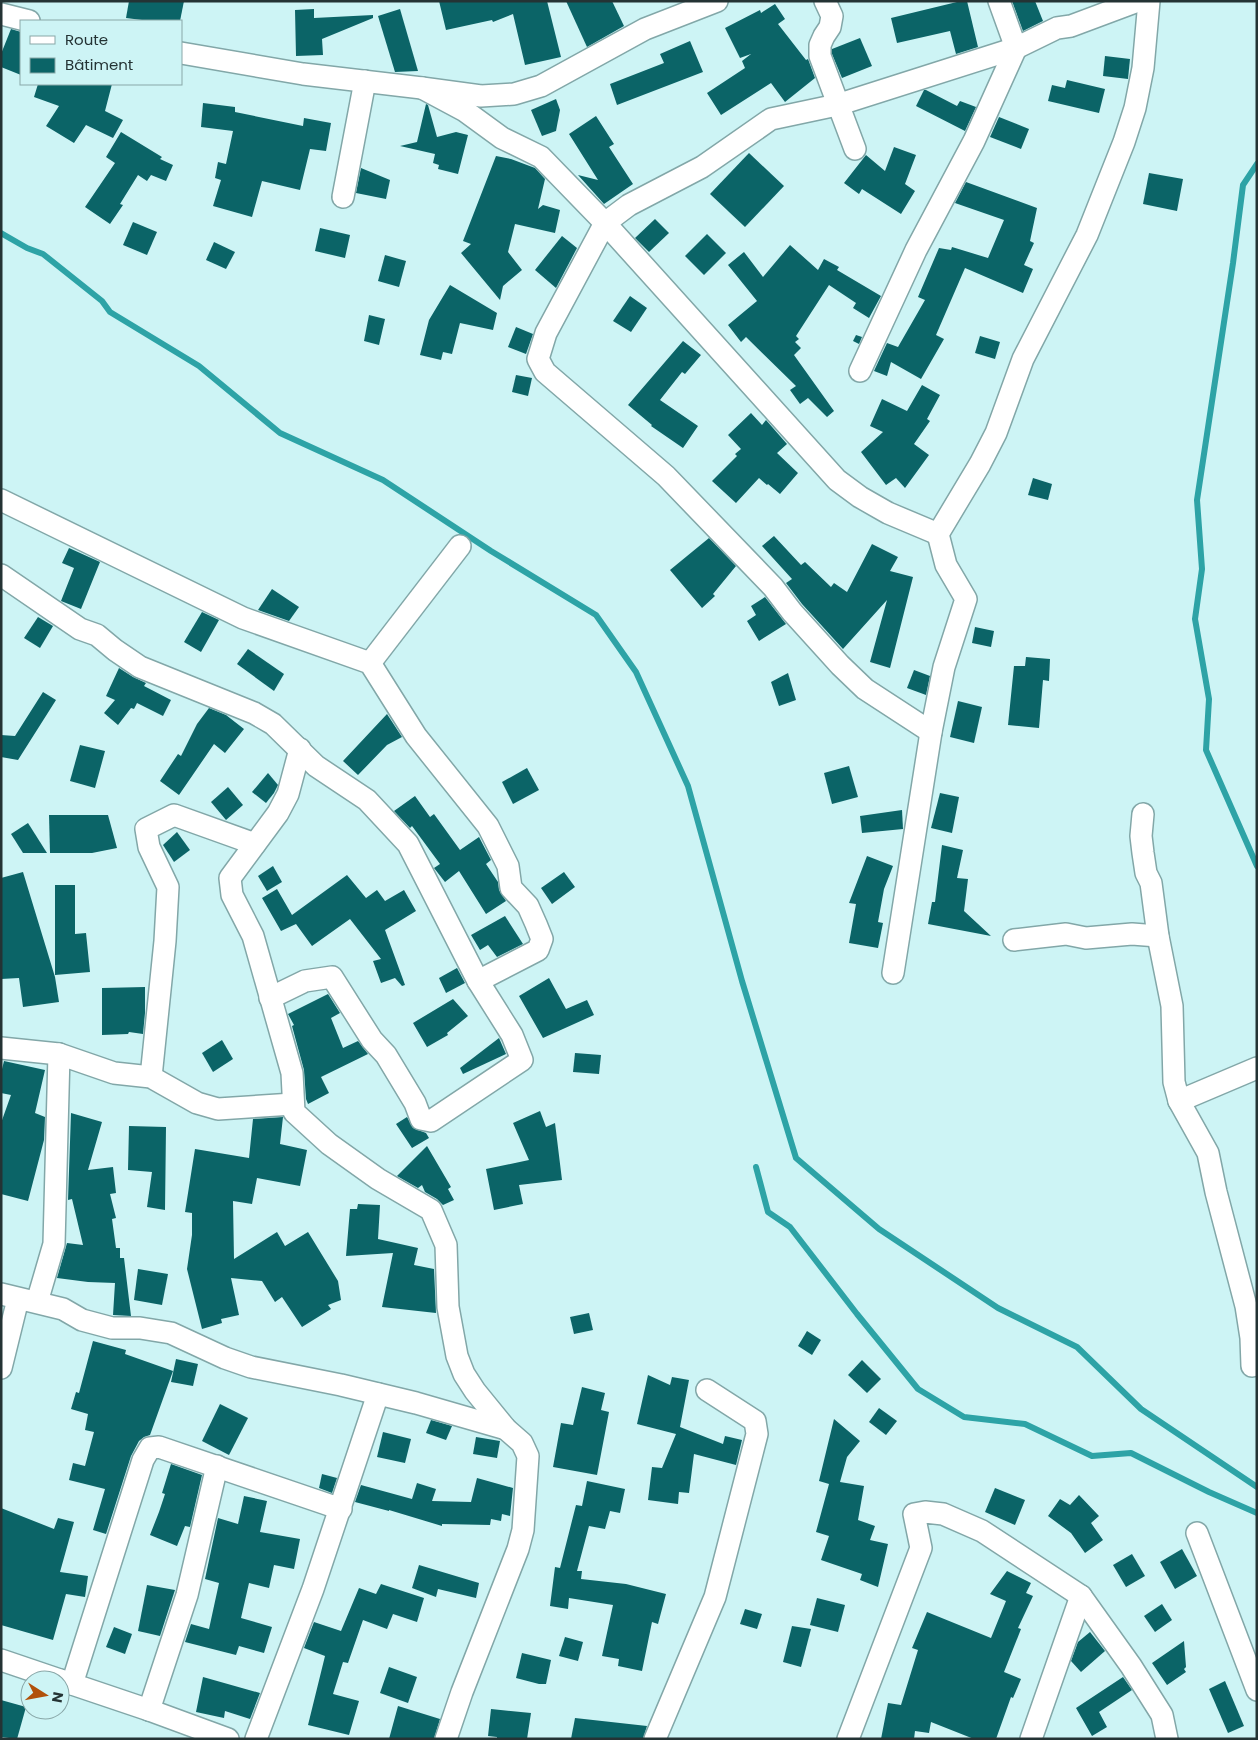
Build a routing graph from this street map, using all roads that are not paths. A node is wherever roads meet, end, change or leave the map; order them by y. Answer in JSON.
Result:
{"nodes":[{"id":1,"x":717,"y":1,"type":"edge"},
{"id":2,"x":825,"y":1,"type":"edge"},
{"id":3,"x":999,"y":1,"type":"edge"},
{"id":4,"x":1138,"y":1,"type":"edge"},
{"id":5,"x":1149,"y":1,"type":"edge"},
{"id":6,"x":1,"y":14,"type":"edge"},
{"id":7,"x":25,"y":20,"type":"edge"},
{"id":8,"x":1016,"y":48,"type":"junction"},
{"id":9,"x":182,"y":53,"type":"edge"},
{"id":10,"x":365,"y":81,"type":"junction"},
{"id":11,"x":422,"y":88,"type":"junction"},
{"id":12,"x":838,"y":105,"type":"junction"},
{"id":13,"x":855,"y":149,"type":"dead end"},
{"id":14,"x":343,"y":197,"type":"dead end"},
{"id":15,"x":605,"y":223,"type":"junction"},
{"id":16,"x":860,"y":371,"type":"dead end"},
{"id":17,"x":1,"y":500,"type":"edge"},
{"id":18,"x":938,"y":534,"type":"junction"},
{"id":19,"x":460,"y":546,"type":"dead end"},
{"id":20,"x":1,"y":575,"type":"edge"},
{"id":21,"x":370,"y":663,"type":"junction"},
{"id":22,"x":931,"y":732,"type":"junction"},
{"id":23,"x":300,"y":749,"type":"junction"},
{"id":24,"x":1143,"y":814,"type":"dead end"},
{"id":25,"x":255,"y":844,"type":"junction"},
{"id":26,"x":1158,"y":936,"type":"junction"},
{"id":27,"x":1014,"y":940,"type":"dead end"},
{"id":28,"x":892,"y":973,"type":"dead end"},
{"id":29,"x":478,"y":981,"type":"junction"},
{"id":30,"x":270,"y":998,"type":"junction"},
{"id":31,"x":1,"y":1048,"type":"edge"},
{"id":32,"x":59,"y":1054,"type":"junction"},
{"id":33,"x":1257,"y":1068,"type":"edge"},
{"id":34,"x":151,"y":1077,"type":"junction"},
{"id":35,"x":1179,"y":1101,"type":"junction"},
{"id":36,"x":293,"y":1104,"type":"junction"},
{"id":37,"x":19,"y":1298,"type":"edge"},
{"id":38,"x":1252,"y":1366,"type":"dead end"},
{"id":39,"x":1,"y":1368,"type":"edge"},
{"id":40,"x":707,"y":1390,"type":"dead end"},
{"id":41,"x":378,"y":1394,"type":"junction"},
{"id":42,"x":506,"y":1429,"type":"junction"},
{"id":43,"x":217,"y":1466,"type":"junction"},
{"id":44,"x":341,"y":1509,"type":"junction"},
{"id":45,"x":1197,"y":1532,"type":"dead end"},
{"id":46,"x":1081,"y":1596,"type":"junction"},
{"id":47,"x":1,"y":1660,"type":"edge"},
{"id":48,"x":31,"y":1670,"type":"edge"},
{"id":49,"x":68,"y":1670,"type":"edge"},
{"id":50,"x":70,"y":1683,"type":"edge"},
{"id":51,"x":1257,"y":1690,"type":"edge"},
{"id":52,"x":149,"y":1710,"type":"junction"},
{"id":53,"x":228,"y":1739,"type":"edge"},
{"id":54,"x":256,"y":1739,"type":"edge"},
{"id":55,"x":446,"y":1739,"type":"edge"},
{"id":56,"x":655,"y":1739,"type":"edge"},
{"id":57,"x":848,"y":1739,"type":"edge"},
{"id":58,"x":1030,"y":1739,"type":"edge"},
{"id":59,"x":1167,"y":1739,"type":"edge"}],
"edges":[{"from":1,"to":11,"type":"street"},
{"from":2,"to":12,"type":"street"},
{"from":3,"to":8,"type":"street"},
{"from":4,"to":8,"type":"street"},
{"from":5,"to":18,"type":"street"},
{"from":6,"to":7,"type":"street"},
{"from":8,"to":12,"type":"street"},
{"from":8,"to":16,"type":"street"},
{"from":9,"to":10,"type":"street"},
{"from":10,"to":11,"type":"street"},
{"from":10,"to":14,"type":"street"},
{"from":11,"to":15,"type":"street"},
{"from":12,"to":13,"type":"street"},
{"from":12,"to":15,"type":"street"},
{"from":15,"to":18,"type":"street"},
{"from":15,"to":22,"type":"street"},
{"from":17,"to":21,"type":"street"},
{"from":18,"to":22,"type":"street"},
{"from":19,"to":21,"type":"street"},
{"from":20,"to":23,"type":"street"},
{"from":21,"to":29,"type":"street"},
{"from":22,"to":28,"type":"street"},
{"from":23,"to":25,"type":"street"},
{"from":23,"to":29,"type":"street"},
{"from":24,"to":26,"type":"street"},
{"from":25,"to":30,"type":"street"},
{"from":25,"to":34,"type":"street"},
{"from":26,"to":27,"type":"street"},
{"from":26,"to":35,"type":"street"},
{"from":29,"to":30,"type":"street"},
{"from":30,"to":36,"type":"street"},
{"from":31,"to":32,"type":"street"},
{"from":32,"to":34,"type":"street"},
{"from":32,"to":37,"type":"street"},
{"from":33,"to":35,"type":"street"},
{"from":34,"to":36,"type":"street"},
{"from":35,"to":38,"type":"street"},
{"from":36,"to":42,"type":"street"},
{"from":37,"to":39,"type":"street"},
{"from":37,"to":41,"type":"street"},
{"from":40,"to":56,"type":"street"},
{"from":41,"to":42,"type":"street"},
{"from":41,"to":44,"type":"street"},
{"from":42,"to":55,"type":"street"},
{"from":43,"to":44,"type":"street"},
{"from":43,"to":49,"type":"street"},
{"from":43,"to":52,"type":"street"},
{"from":44,"to":54,"type":"street"},
{"from":45,"to":51,"type":"street"},
{"from":46,"to":57,"type":"street"},
{"from":46,"to":58,"type":"street"},
{"from":46,"to":59,"type":"street"},
{"from":47,"to":48,"type":"street"},
{"from":50,"to":52,"type":"street"},
{"from":52,"to":53,"type":"street"}]}
